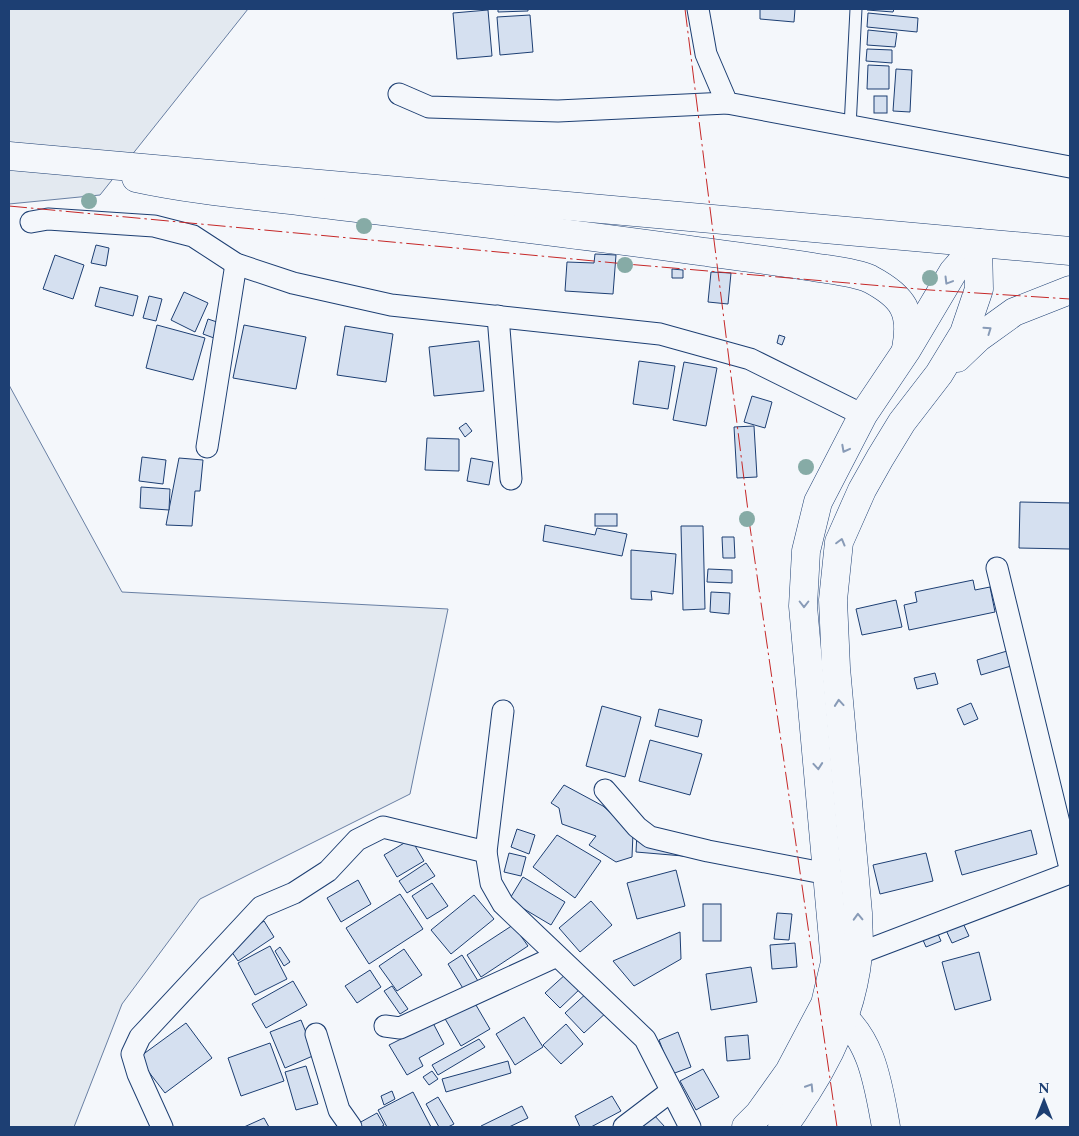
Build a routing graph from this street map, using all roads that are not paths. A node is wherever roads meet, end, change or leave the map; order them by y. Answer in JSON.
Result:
{"nodes":[{"id":1,"x":698,"y":9,"type":"edge"},
{"id":2,"x":856,"y":9,"type":"edge"},
{"id":3,"x":399,"y":94,"type":"dead end"},
{"id":4,"x":727,"y":103,"type":"junction"},
{"id":5,"x":850,"y":127,"type":"junction"},
{"id":6,"x":9,"y":156,"type":"edge"},
{"id":7,"x":53,"y":160,"type":"junction"},
{"id":8,"x":1070,"y":167,"type":"edge"},
{"id":9,"x":31,"y":222,"type":"dead end"},
{"id":10,"x":978,"y":242,"type":"junction"},
{"id":11,"x":1070,"y":251,"type":"edge"},
{"id":12,"x":236,"y":264,"type":"junction"},
{"id":13,"x":1070,"y":290,"type":"edge"},
{"id":14,"x":498,"y":316,"type":"junction"},
{"id":15,"x":906,"y":351,"type":"junction"},
{"id":16,"x":939,"y":374,"type":"junction"},
{"id":17,"x":863,"y":414,"type":"junction"},
{"id":18,"x":207,"y":447,"type":"dead end"},
{"id":19,"x":512,"y":479,"type":"dead end"},
{"id":20,"x":997,"y":568,"type":"dead end"},
{"id":21,"x":503,"y":711,"type":"dead end"},
{"id":22,"x":605,"y":790,"type":"dead end"},
{"id":23,"x":486,"y":852,"type":"junction"},
{"id":24,"x":1070,"y":868,"type":"edge"},
{"id":25,"x":1070,"y":873,"type":"edge"},
{"id":26,"x":828,"y":874,"type":"junction"},
{"id":27,"x":557,"y":956,"type":"junction"},
{"id":28,"x":847,"y":958,"type":"junction"},
{"id":29,"x":835,"y":1011,"type":"junction"},
{"id":30,"x":385,"y":1026,"type":"dead end"},
{"id":31,"x":316,"y":1034,"type":"dead end"},
{"id":32,"x":670,"y":1092,"type":"junction"},
{"id":33,"x":162,"y":1127,"type":"edge"},
{"id":34,"x":351,"y":1127,"type":"edge"},
{"id":35,"x":624,"y":1127,"type":"edge"},
{"id":36,"x":690,"y":1127,"type":"edge"},
{"id":37,"x":746,"y":1127,"type":"edge"},
{"id":38,"x":782,"y":1127,"type":"edge"},
{"id":39,"x":886,"y":1127,"type":"edge"}],
"edges":[{"from":1,"to":4,"type":"street"},
{"from":2,"to":5,"type":"lane"},
{"from":3,"to":4,"type":"street"},
{"from":4,"to":5,"type":"street"},
{"from":5,"to":8,"type":"street"},
{"from":6,"to":7,"type":"main road"},
{"from":7,"to":10,"type":"main road"},
{"from":7,"to":15,"type":"main road"},
{"from":9,"to":12,"type":"street"},
{"from":10,"to":11,"type":"main road"},
{"from":10,"to":15,"type":"main road","one_way":true},
{"from":10,"to":16,"type":"main road"},
{"from":12,"to":14,"type":"street"},
{"from":12,"to":18,"type":"street"},
{"from":16,"to":13,"type":"main road","one_way":true},
{"from":14,"to":17,"type":"street"},
{"from":14,"to":19,"type":"street"},
{"from":15,"to":17,"type":"main road"},
{"from":28,"to":16,"type":"main road","one_way":true},
{"from":17,"to":26,"type":"main road","one_way":true},
{"from":20,"to":24,"type":"street"},
{"from":21,"to":23,"type":"street"},
{"from":22,"to":26,"type":"street"},
{"from":23,"to":27,"type":"street"},
{"from":23,"to":33,"type":"street"},
{"from":25,"to":28,"type":"street"},
{"from":26,"to":28,"type":"main road"},
{"from":27,"to":30,"type":"street"},
{"from":27,"to":32,"type":"street"},
{"from":28,"to":29,"type":"main road"},
{"from":29,"to":37,"type":"main road"},
{"from":38,"to":29,"type":"main road","one_way":true},
{"from":29,"to":39,"type":"main road"},
{"from":31,"to":34,"type":"street"},
{"from":32,"to":35,"type":"street"},
{"from":32,"to":36,"type":"street"}]}
